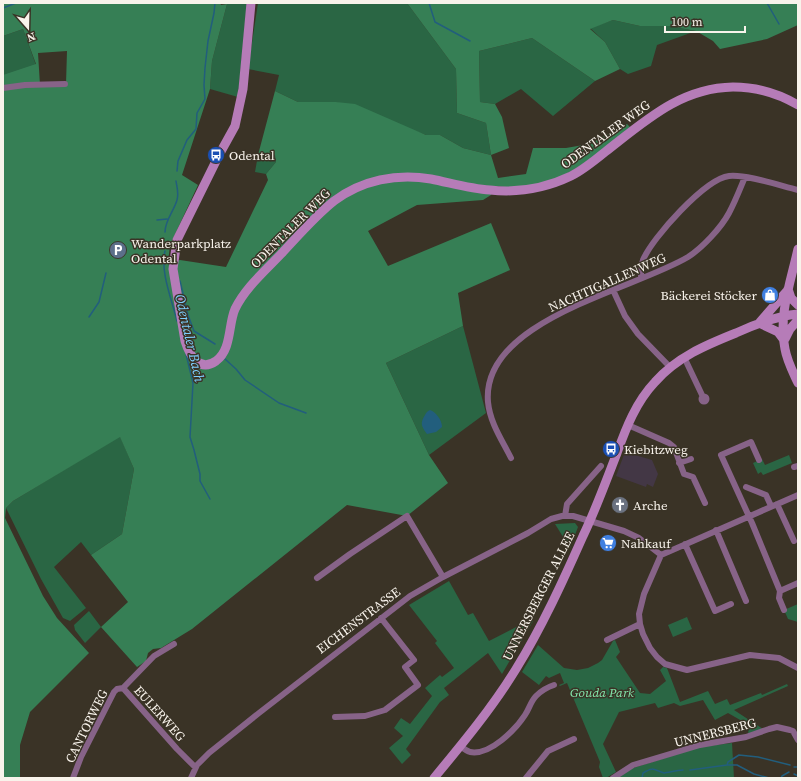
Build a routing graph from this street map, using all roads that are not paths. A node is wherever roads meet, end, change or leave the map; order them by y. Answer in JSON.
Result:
{"nodes":[{"id":1,"x":251,"y":3,"type":"edge"},
{"id":2,"x":66,"y":84,"type":"dead end"},
{"id":3,"x":3,"y":88,"type":"edge"},
{"id":4,"x":798,"y":105,"type":"edge"},
{"id":5,"x":745,"y":177,"type":"junction"},
{"id":6,"x":798,"y":190,"type":"edge"},
{"id":7,"x":798,"y":249,"type":"edge"},
{"id":8,"x":641,"y":278,"type":"junction"},
{"id":9,"x":788,"y":289,"type":"junction"},
{"id":10,"x":613,"y":290,"type":"junction"},
{"id":11,"x":798,"y":305,"type":"edge"},
{"id":12,"x":798,"y":314,"type":"edge"},
{"id":13,"x":783,"y":315,"type":"junction"},
{"id":14,"x":798,"y":320,"type":"edge"},
{"id":15,"x":759,"y":323,"type":"junction"},
{"id":16,"x":784,"y":340,"type":"junction"},
{"id":17,"x":684,"y":357,"type":"junction"},
{"id":18,"x":670,"y":367,"type":"junction"},
{"id":19,"x":798,"y":383,"type":"edge"},
{"id":20,"x":703,"y":396,"type":"dead end"},
{"id":21,"x":628,"y":425,"type":"junction"},
{"id":22,"x":511,"y":458,"type":"dead end"},
{"id":23,"x":691,"y":459,"type":"dead end"},
{"id":24,"x":759,"y":460,"type":"dead end"},
{"id":25,"x":679,"y":463,"type":"junction"},
{"id":26,"x":600,"y":466,"type":"dead end"},
{"id":27,"x":746,"y":487,"type":"dead end"},
{"id":28,"x":798,"y":495,"type":"edge"},
{"id":29,"x":705,"y":503,"type":"dead end"},
{"id":30,"x":774,"y":505,"type":"junction"},
{"id":31,"x":565,"y":516,"type":"junction"},
{"id":32,"x":749,"y":516,"type":"junction"},
{"id":33,"x":590,"y":521,"type":"junction"},
{"id":34,"x":716,"y":530,"type":"junction"},
{"id":35,"x":794,"y":541,"type":"dead end"},
{"id":36,"x":685,"y":544,"type":"junction"},
{"id":37,"x":661,"y":555,"type":"junction"},
{"id":38,"x":443,"y":577,"type":"junction"},
{"id":39,"x":317,"y":578,"type":"dead end"},
{"id":40,"x":798,"y":583,"type":"edge"},
{"id":41,"x":780,"y":591,"type":"junction"},
{"id":42,"x":746,"y":601,"type":"dead end"},
{"id":43,"x":731,"y":604,"type":"dead end"},
{"id":44,"x":784,"y":610,"type":"dead end"},
{"id":45,"x":381,"y":618,"type":"junction"},
{"id":46,"x":640,"y":624,"type":"junction"},
{"id":47,"x":607,"y":640,"type":"dead end"},
{"id":48,"x":174,"y":644,"type":"dead end"},
{"id":49,"x":798,"y":668,"type":"edge"},
{"id":50,"x":554,"y":685,"type":"dead end"},
{"id":51,"x":123,"y":688,"type":"junction"},
{"id":52,"x":335,"y":717,"type":"dead end"},
{"id":53,"x":574,"y":739,"type":"dead end"},
{"id":54,"x":798,"y":740,"type":"edge"},
{"id":55,"x":460,"y":746,"type":"junction"},
{"id":56,"x":195,"y":767,"type":"junction"},
{"id":57,"x":73,"y":778,"type":"edge"},
{"id":58,"x":191,"y":778,"type":"edge"},
{"id":59,"x":434,"y":778,"type":"edge"},
{"id":60,"x":526,"y":778,"type":"edge"},
{"id":61,"x":613,"y":778,"type":"edge"}],
"edges":[{"from":1,"to":4,"type":"main road","name":"ODENTALER WEG"},
{"from":2,"to":3,"type":"street"},
{"from":5,"to":6,"type":"street"},
{"from":5,"to":8,"type":"street","name":"NACHTIGALLENWEG"},
{"from":5,"to":8,"type":"street"},
{"from":7,"to":9,"type":"main road"},
{"from":8,"to":10,"type":"street","name":"NACHTIGALLENWEG"},
{"from":9,"to":11,"type":"main road"},
{"from":9,"to":13,"type":"main road"},
{"from":9,"to":15,"type":"main road"},
{"from":10,"to":18,"type":"street"},
{"from":10,"to":22,"type":"street","name":"NACHTIGALLENWEG"},
{"from":12,"to":13,"type":"main road"},
{"from":13,"to":15,"type":"main road"},
{"from":13,"to":16,"type":"main road"},
{"from":14,"to":16,"type":"main road"},
{"from":15,"to":16,"type":"main road"},
{"from":15,"to":17,"type":"main road"},
{"from":16,"to":19,"type":"main road"},
{"from":17,"to":18,"type":"main road"},
{"from":17,"to":20,"type":"street"},
{"from":18,"to":21,"type":"main road"},
{"from":21,"to":25,"type":"street"},
{"from":21,"to":33,"type":"main road"},
{"from":23,"to":25,"type":"street"},
{"from":24,"to":32,"type":"street"},
{"from":25,"to":29,"type":"street"},
{"from":26,"to":31,"type":"street"},
{"from":27,"to":30,"type":"street"},
{"from":28,"to":30,"type":"street"},
{"from":30,"to":32,"type":"street"},
{"from":30,"to":35,"type":"street"},
{"from":31,"to":33,"type":"street","name":"EICHENSTRASSE"},
{"from":31,"to":38,"type":"street","name":"EICHENSTRASSE"},
{"from":32,"to":34,"type":"street"},
{"from":32,"to":41,"type":"street"},
{"from":33,"to":37,"type":"street"},
{"from":33,"to":55,"type":"main road","name":"UNNERSBERGER ALLEE"},
{"from":34,"to":36,"type":"street"},
{"from":34,"to":42,"type":"street"},
{"from":36,"to":37,"type":"street"},
{"from":36,"to":43,"type":"street"},
{"from":37,"to":46,"type":"street"},
{"from":38,"to":39,"type":"street"},
{"from":38,"to":45,"type":"street","name":"EICHENSTRASSE"},
{"from":40,"to":41,"type":"street"},
{"from":41,"to":44,"type":"street"},
{"from":45,"to":52,"type":"street"},
{"from":45,"to":56,"type":"street","name":"EICHENSTRASSE"},
{"from":46,"to":47,"type":"street"},
{"from":46,"to":49,"type":"street"},
{"from":48,"to":51,"type":"street","name":"EULERWEG"},
{"from":50,"to":55,"type":"street"},
{"from":51,"to":56,"type":"street","name":"EULERWEG"},
{"from":51,"to":57,"type":"street","name":"CANTORWEG"},
{"from":53,"to":60,"type":"street"},
{"from":54,"to":61,"type":"street","name":"UNNERSBERG"},
{"from":55,"to":59,"type":"main road","name":"UNNERSBERGER ALLEE"},
{"from":56,"to":58,"type":"street","name":"EICHENSTRASSE"}]}
